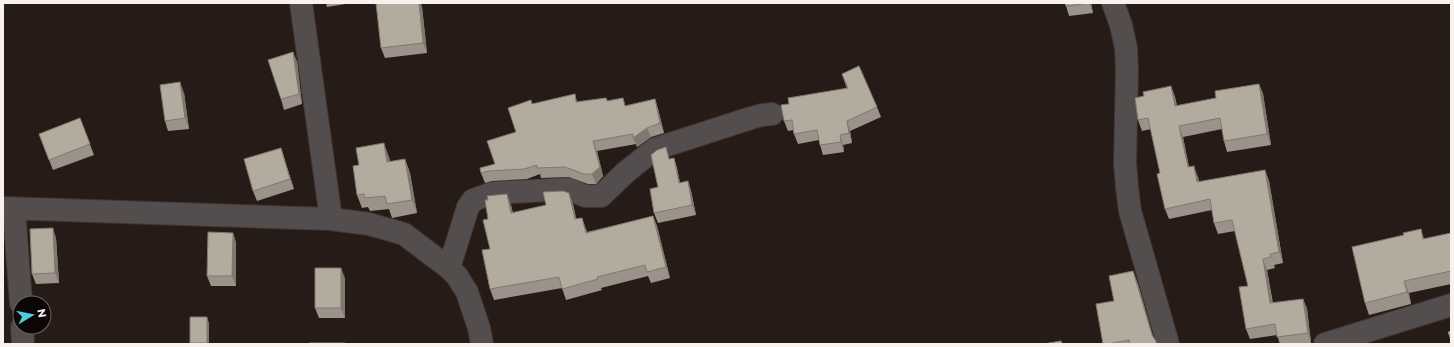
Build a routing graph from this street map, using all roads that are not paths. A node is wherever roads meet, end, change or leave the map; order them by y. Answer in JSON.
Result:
{"nodes":[{"id":1,"x":301,"y":3,"type":"edge"},
{"id":2,"x":1113,"y":3,"type":"edge"},
{"id":3,"x":772,"y":114,"type":"dead end"},
{"id":4,"x":9,"y":209,"type":"edge"},
{"id":5,"x":331,"y":219,"type":"junction"},
{"id":6,"x":449,"y":268,"type":"junction"},
{"id":7,"x":19,"y":295,"type":"edge"},
{"id":8,"x":1451,"y":305,"type":"edge"},
{"id":9,"x":482,"y":344,"type":"edge"},
{"id":10,"x":1168,"y":344,"type":"edge"},
{"id":11,"x":1325,"y":344,"type":"edge"}],
"edges":[{"from":1,"to":5,"type":"street"},
{"from":2,"to":10,"type":"street"},
{"from":3,"to":6,"type":"street"},
{"from":4,"to":5,"type":"street"},
{"from":4,"to":7,"type":"street"},
{"from":5,"to":6,"type":"street"},
{"from":6,"to":9,"type":"street"},
{"from":8,"to":11,"type":"street"}]}
